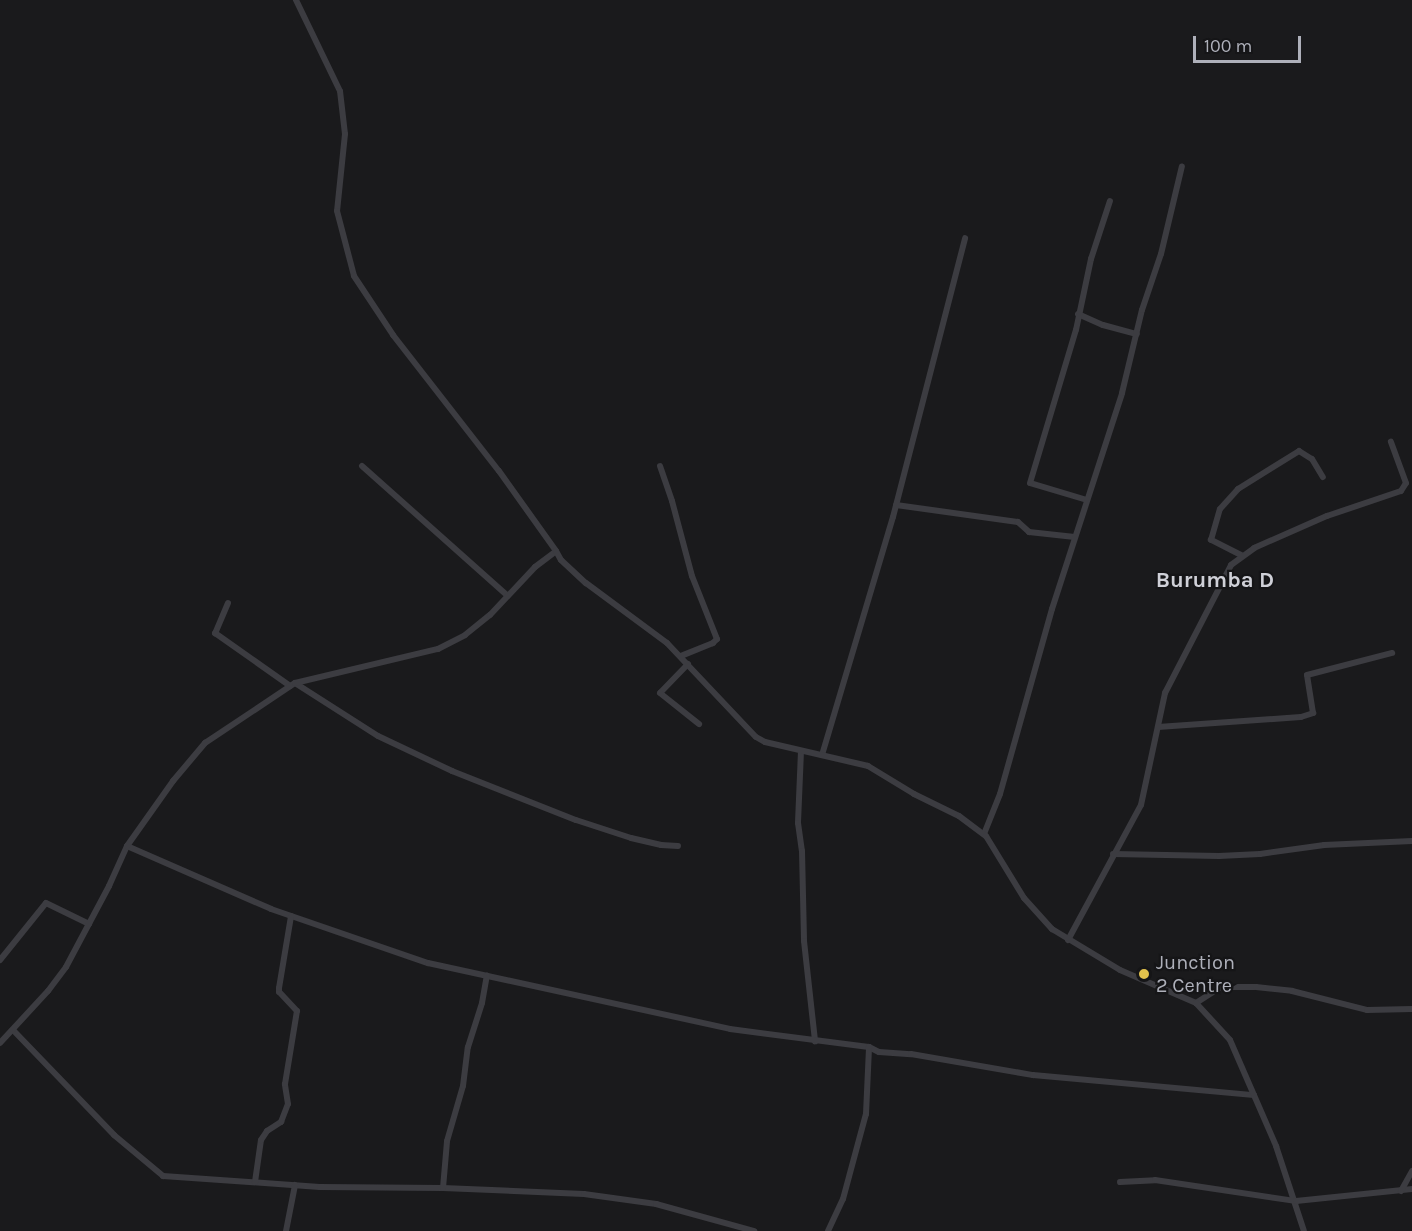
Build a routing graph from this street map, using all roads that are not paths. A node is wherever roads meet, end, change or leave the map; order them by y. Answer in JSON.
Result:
{"nodes":[{"id":1,"x":296,"y":0,"type":"edge"},
{"id":2,"x":1182,"y":166,"type":"dead end"},
{"id":3,"x":1110,"y":201,"type":"dead end"},
{"id":4,"x":965,"y":238,"type":"dead end"},
{"id":5,"x":1078,"y":314,"type":"junction"},
{"id":6,"x":1137,"y":334,"type":"junction"},
{"id":7,"x":1391,"y":442,"type":"dead end"},
{"id":8,"x":362,"y":466,"type":"dead end"},
{"id":9,"x":660,"y":466,"type":"dead end"},
{"id":10,"x":1323,"y":477,"type":"dead end"},
{"id":11,"x":1087,"y":500,"type":"junction"},
{"id":12,"x":896,"y":505,"type":"junction"},
{"id":13,"x":1075,"y":537,"type":"junction"},
{"id":14,"x":556,"y":551,"type":"junction"},
{"id":15,"x":1241,"y":555,"type":"junction"},
{"id":16,"x":508,"y":596,"type":"junction"},
{"id":17,"x":228,"y":603,"type":"dead end"},
{"id":18,"x":1392,"y":653,"type":"dead end"},
{"id":19,"x":681,"y":656,"type":"junction"},
{"id":20,"x":688,"y":664,"type":"junction"},
{"id":21,"x":292,"y":684,"type":"junction"},
{"id":22,"x":699,"y":724,"type":"dead end"},
{"id":23,"x":1158,"y":727,"type":"junction"},
{"id":24,"x":801,"y":751,"type":"junction"},
{"id":25,"x":822,"y":755,"type":"junction"},
{"id":26,"x":984,"y":834,"type":"junction"},
{"id":27,"x":1412,"y":841,"type":"edge"},
{"id":28,"x":127,"y":846,"type":"junction"},
{"id":29,"x":678,"y":846,"type":"dead end"},
{"id":30,"x":1113,"y":854,"type":"junction"},
{"id":31,"x":291,"y":916,"type":"junction"},
{"id":32,"x":89,"y":924,"type":"junction"},
{"id":33,"x":1068,"y":940,"type":"junction"},
{"id":34,"x":0,"y":960,"type":"edge"},
{"id":35,"x":487,"y":975,"type":"junction"},
{"id":36,"x":1196,"y":1003,"type":"junction"},
{"id":37,"x":1412,"y":1009,"type":"edge"},
{"id":38,"x":13,"y":1030,"type":"junction"},
{"id":39,"x":815,"y":1041,"type":"junction"},
{"id":40,"x":0,"y":1043,"type":"edge"},
{"id":41,"x":869,"y":1047,"type":"junction"},
{"id":42,"x":1254,"y":1095,"type":"junction"},
{"id":43,"x":1412,"y":1172,"type":"edge"},
{"id":44,"x":255,"y":1182,"type":"junction"},
{"id":45,"x":1120,"y":1182,"type":"dead end"},
{"id":46,"x":295,"y":1185,"type":"junction"},
{"id":47,"x":443,"y":1188,"type":"junction"},
{"id":48,"x":1412,"y":1190,"type":"edge"},
{"id":49,"x":1401,"y":1191,"type":"junction"},
{"id":50,"x":1296,"y":1202,"type":"junction"},
{"id":51,"x":286,"y":1231,"type":"edge"},
{"id":52,"x":754,"y":1231,"type":"edge"},
{"id":53,"x":828,"y":1231,"type":"edge"},
{"id":54,"x":1304,"y":1231,"type":"edge"}],
"edges":[{"from":1,"to":14,"type":"street"},
{"from":2,"to":6,"type":"street"},
{"from":3,"to":5,"type":"street"},
{"from":4,"to":12,"type":"street"},
{"from":5,"to":6,"type":"street"},
{"from":5,"to":11,"type":"street"},
{"from":6,"to":11,"type":"street"},
{"from":7,"to":15,"type":"street"},
{"from":8,"to":16,"type":"street"},
{"from":9,"to":19,"type":"street"},
{"from":10,"to":15,"type":"street"},
{"from":11,"to":13,"type":"street"},
{"from":12,"to":13,"type":"street"},
{"from":12,"to":25,"type":"street"},
{"from":13,"to":26,"type":"street"},
{"from":14,"to":16,"type":"street"},
{"from":14,"to":19,"type":"street"},
{"from":15,"to":23,"type":"street"},
{"from":16,"to":21,"type":"street"},
{"from":17,"to":21,"type":"street"},
{"from":18,"to":23,"type":"street"},
{"from":19,"to":20,"type":"street"},
{"from":20,"to":22,"type":"street"},
{"from":20,"to":24,"type":"street"},
{"from":21,"to":28,"type":"street"},
{"from":21,"to":29,"type":"street"},
{"from":23,"to":30,"type":"street"},
{"from":24,"to":25,"type":"street"},
{"from":24,"to":39,"type":"street"},
{"from":25,"to":26,"type":"street"},
{"from":26,"to":33,"type":"street"},
{"from":27,"to":30,"type":"street"},
{"from":28,"to":31,"type":"street"},
{"from":28,"to":32,"type":"street"},
{"from":30,"to":33,"type":"street"},
{"from":31,"to":35,"type":"street"},
{"from":31,"to":44,"type":"street"},
{"from":32,"to":34,"type":"street"},
{"from":32,"to":38,"type":"street"},
{"from":33,"to":36,"type":"street"},
{"from":35,"to":39,"type":"street"},
{"from":35,"to":47,"type":"street"},
{"from":36,"to":37,"type":"street"},
{"from":36,"to":42,"type":"street"},
{"from":38,"to":40,"type":"street"},
{"from":38,"to":44,"type":"street"},
{"from":39,"to":41,"type":"street"},
{"from":41,"to":42,"type":"street"},
{"from":41,"to":53,"type":"street"},
{"from":42,"to":50,"type":"street"},
{"from":43,"to":49,"type":"street"},
{"from":44,"to":46,"type":"street"},
{"from":45,"to":50,"type":"street"},
{"from":46,"to":47,"type":"street"},
{"from":46,"to":51,"type":"street"},
{"from":47,"to":52,"type":"street"},
{"from":48,"to":49,"type":"street"},
{"from":49,"to":50,"type":"street"},
{"from":50,"to":54,"type":"street"}]}
